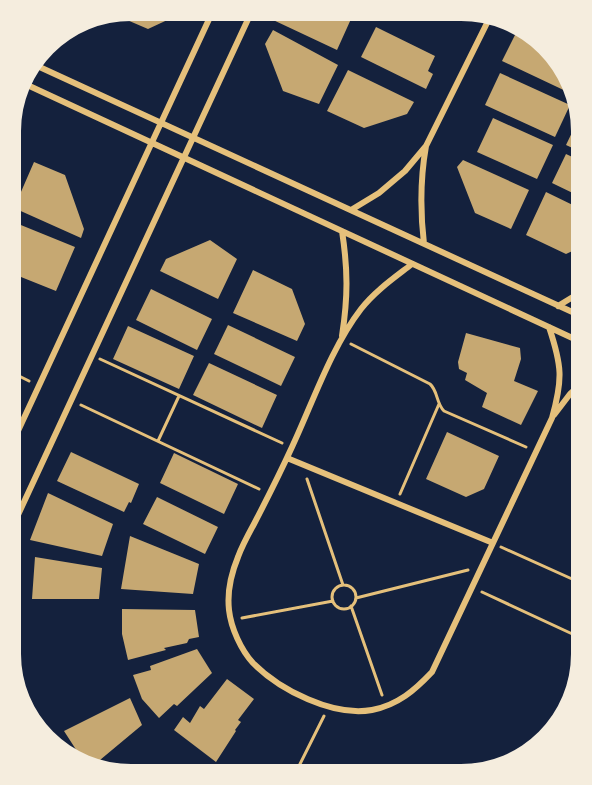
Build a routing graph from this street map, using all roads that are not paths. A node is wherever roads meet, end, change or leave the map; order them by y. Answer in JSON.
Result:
{"nodes":[{"id":1,"x":208,"y":21,"type":"edge"},
{"id":2,"x":247,"y":21,"type":"edge"},
{"id":3,"x":486,"y":24,"type":"edge"},
{"id":4,"x":41,"y":68,"type":"edge"},
{"id":5,"x":30,"y":87,"type":"edge"},
{"id":6,"x":161,"y":123,"type":"junction"},
{"id":7,"x":193,"y":138,"type":"junction"},
{"id":8,"x":152,"y":142,"type":"junction"},
{"id":9,"x":426,"y":146,"type":"junction"},
{"id":10,"x":184,"y":158,"type":"junction"},
{"id":11,"x":351,"y":210,"type":"junction"},
{"id":12,"x":342,"y":231,"type":"junction"},
{"id":13,"x":424,"y":244,"type":"junction"},
{"id":14,"x":412,"y":264,"type":"junction"},
{"id":15,"x":571,"y":298,"type":"edge"},
{"id":16,"x":558,"y":306,"type":"junction"},
{"id":17,"x":571,"y":312,"type":"edge"},
{"id":18,"x":549,"y":327,"type":"junction"},
{"id":19,"x":571,"y":337,"type":"edge"},
{"id":20,"x":342,"y":340,"type":"junction"},
{"id":21,"x":571,"y":393,"type":"edge"},
{"id":22,"x":552,"y":418,"type":"junction"},
{"id":23,"x":21,"y":425,"type":"edge"},
{"id":24,"x":287,"y":458,"type":"junction"},
{"id":25,"x":21,"y":508,"type":"edge"},
{"id":26,"x":493,"y":543,"type":"junction"}],
"edges":[{"from":1,"to":6,"type":"street"},
{"from":2,"to":7,"type":"street"},
{"from":3,"to":9,"type":"street"},
{"from":4,"to":6,"type":"street"},
{"from":5,"to":8,"type":"street"},
{"from":6,"to":7,"type":"street"},
{"from":6,"to":8,"type":"street"},
{"from":7,"to":10,"type":"street"},
{"from":7,"to":11,"type":"street"},
{"from":8,"to":10,"type":"street"},
{"from":8,"to":23,"type":"street"},
{"from":9,"to":11,"type":"street"},
{"from":9,"to":13,"type":"street"},
{"from":10,"to":12,"type":"street"},
{"from":10,"to":25,"type":"street"},
{"from":11,"to":13,"type":"street"},
{"from":12,"to":14,"type":"street"},
{"from":12,"to":20,"type":"street"},
{"from":13,"to":16,"type":"street"},
{"from":14,"to":18,"type":"street"},
{"from":14,"to":20,"type":"street"},
{"from":15,"to":16,"type":"street"},
{"from":16,"to":17,"type":"street"},
{"from":18,"to":19,"type":"street"},
{"from":18,"to":22,"type":"street"},
{"from":20,"to":24,"type":"street"},
{"from":21,"to":22,"type":"street"},
{"from":22,"to":26,"type":"street"},
{"from":24,"to":26,"type":"street"},
{"from":24,"to":26,"type":"street"}]}
